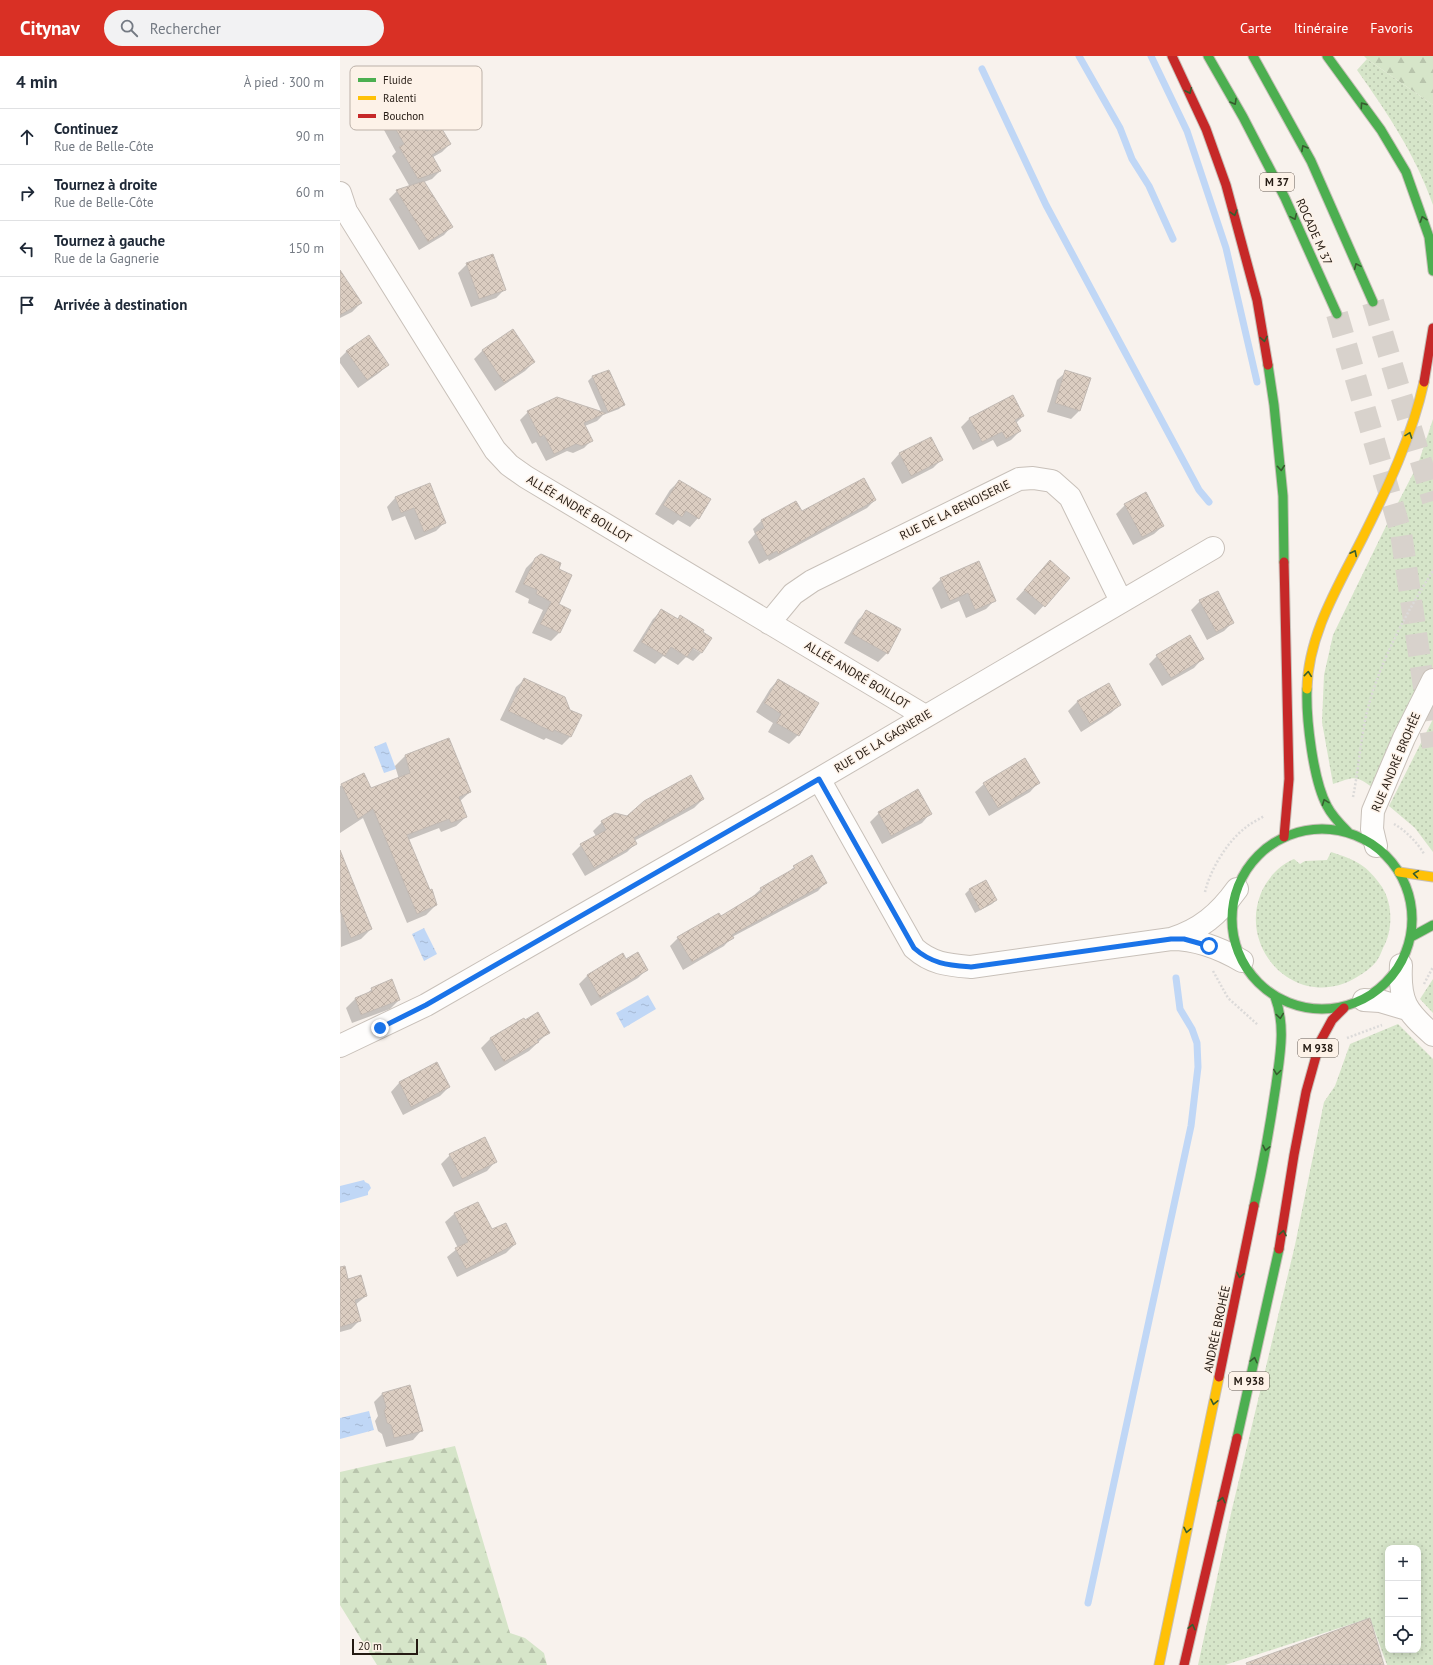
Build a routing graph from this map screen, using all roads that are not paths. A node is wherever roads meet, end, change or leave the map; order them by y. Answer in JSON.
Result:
{"nodes":[{"id":1,"x":1172,"y":56,"type":"edge"},
{"id":2,"x":1208,"y":56,"type":"edge"},
{"id":3,"x":1252,"y":56,"type":"edge"},
{"id":4,"x":1327,"y":56,"type":"edge"},
{"id":5,"x":340,"y":194,"type":"edge"},
{"id":6,"x":1433,"y":271,"type":"edge"},
{"id":7,"x":1373,"y":302,"type":"tunnel mouth"},
{"id":8,"x":1337,"y":314,"type":"tunnel mouth"},
{"id":9,"x":1433,"y":328,"type":"edge"},
{"id":10,"x":1213,"y":548,"type":"dead end"},
{"id":11,"x":1121,"y":601,"type":"junction"},
{"id":12,"x":770,"y":623,"type":"junction"},
{"id":13,"x":1433,"y":680,"type":"edge"},
{"id":14,"x":925,"y":716,"type":"junction"},
{"id":15,"x":819,"y":779,"type":"junction"},
{"id":16,"x":1348,"y":832,"type":"junction"},
{"id":17,"x":1284,"y":837,"type":"junction"},
{"id":18,"x":1376,"y":846,"type":"junction"},
{"id":19,"x":1399,"y":872,"type":"junction"},
{"id":20,"x":1433,"y":877,"type":"edge"},
{"id":21,"x":1237,"y":889,"type":"junction"},
{"id":22,"x":1433,"y":925,"type":"edge"},
{"id":23,"x":1411,"y":937,"type":"junction"},
{"id":24,"x":1171,"y":939,"type":"junction"},
{"id":25,"x":1242,"y":961,"type":"junction"},
{"id":26,"x":1401,"y":965,"type":"junction"},
{"id":27,"x":1275,"y":997,"type":"junction"},
{"id":28,"x":1364,"y":1000,"type":"junction"},
{"id":29,"x":1344,"y":1008,"type":"junction"},
{"id":30,"x":1407,"y":1009,"type":"junction"},
{"id":31,"x":1433,"y":1034,"type":"edge"},
{"id":32,"x":340,"y":1046,"type":"edge"},
{"id":33,"x":1159,"y":1665,"type":"edge"},
{"id":34,"x":1184,"y":1665,"type":"edge"}],
"edges":[{"from":1,"to":17,"type":"main road","one_way":true},
{"from":2,"to":8,"type":"main road","name":"ROCADE M 37","number":"M 37","one_way":true},
{"from":7,"to":3,"type":"main road","one_way":true},
{"from":6,"to":4,"type":"main road","one_way":true},
{"from":5,"to":12,"type":"street","name":"ALLÉE ANDRÉ BOILLOT"},
{"from":16,"to":9,"type":"main road","one_way":true},
{"from":10,"to":11,"type":"street","name":"RUE DE LA GAGNERIE"},
{"from":11,"to":12,"type":"street","name":"RUE DE LA BENOISERIE"},
{"from":11,"to":14,"type":"street","name":"RUE DE LA GAGNERIE"},
{"from":12,"to":14,"type":"street","name":"ALLÉE ANDRÉ BOILLOT"},
{"from":13,"to":18,"type":"street","name":"RUE ANDRÉ BROHÉE"},
{"from":14,"to":15,"type":"street","name":"RUE DE LA GAGNERIE"},
{"from":15,"to":24,"type":"street"},
{"from":15,"to":32,"type":"street","name":"RUE DE LA GAGNERIE"},
{"from":16,"to":17,"type":"main road","number":"M 938"},
{"from":16,"to":18,"type":"main road","number":"M 938"},
{"from":17,"to":21,"type":"main road","number":"M 938"},
{"from":18,"to":19,"type":"main road","number":"M 938"},
{"from":20,"to":19,"type":"main road","one_way":true},
{"from":19,"to":23,"type":"main road","number":"M 938"},
{"from":21,"to":24,"type":"street"},
{"from":21,"to":25,"type":"main road","number":"M 938"},
{"from":22,"to":23,"type":"main road"},
{"from":23,"to":26,"type":"main road","number":"M 938"},
{"from":24,"to":25,"type":"street"},
{"from":25,"to":27,"type":"main road","number":"M 938"},
{"from":26,"to":28,"type":"main road","number":"M 938"},
{"from":26,"to":30,"type":"street"},
{"from":27,"to":29,"type":"main road","number":"M 938"},
{"from":27,"to":33,"type":"main road","name":"ANDRÉE BROHÉE","number":"M 938","one_way":true},
{"from":28,"to":29,"type":"main road","number":"M 938"},
{"from":28,"to":30,"type":"street"},
{"from":34,"to":29,"type":"main road","number":"M 938","one_way":true},
{"from":30,"to":31,"type":"street"}]}
